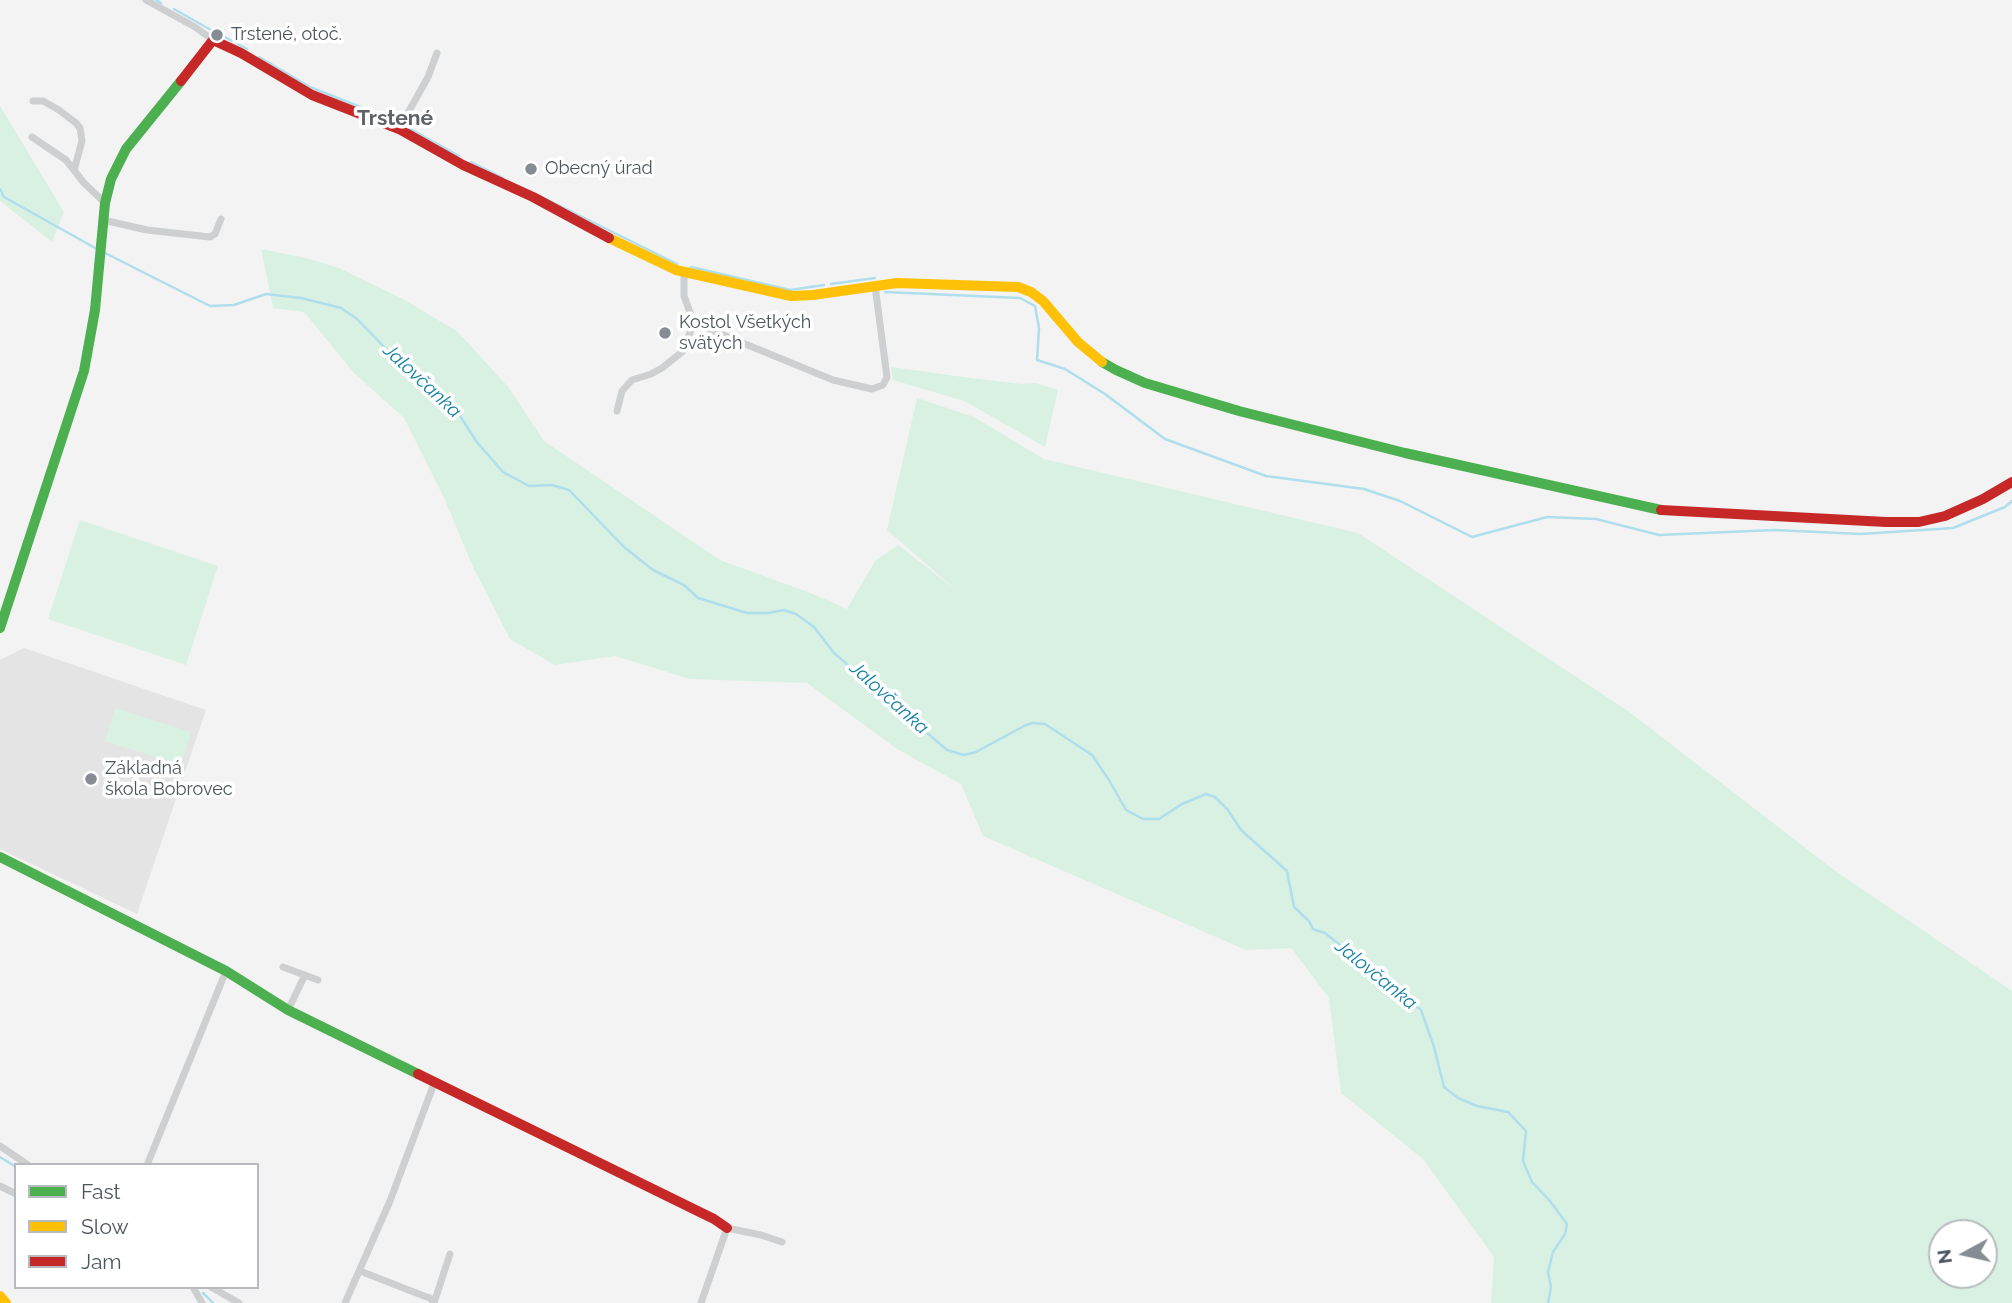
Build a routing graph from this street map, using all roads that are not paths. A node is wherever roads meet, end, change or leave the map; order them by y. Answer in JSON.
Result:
{"nodes":[{"id":1,"x":146,"y":0,"type":"edge"},
{"id":2,"x":213,"y":40,"type":"junction"},
{"id":3,"x":437,"y":53,"type":"dead end"},
{"id":4,"x":33,"y":101,"type":"dead end"},
{"id":5,"x":399,"y":129,"type":"junction"},
{"id":6,"x":33,"y":136,"type":"dead end"},
{"id":7,"x":75,"y":170,"type":"junction"},
{"id":8,"x":105,"y":203,"type":"junction"},
{"id":9,"x":221,"y":219,"type":"dead end"},
{"id":10,"x":103,"y":220,"type":"junction"},
{"id":11,"x":684,"y":272,"type":"junction"},
{"id":12,"x":876,"y":286,"type":"junction"},
{"id":13,"x":694,"y":323,"type":"junction"},
{"id":14,"x":617,"y":411,"type":"dead end"},
{"id":15,"x":2012,"y":482,"type":"edge"},
{"id":16,"x":0,"y":628,"type":"edge"},
{"id":17,"x":0,"y":857,"type":"edge"},
{"id":18,"x":283,"y":967,"type":"dead end"},
{"id":19,"x":226,"y":971,"type":"junction"},
{"id":20,"x":305,"y":975,"type":"junction"},
{"id":21,"x":318,"y":980,"type":"dead end"},
{"id":22,"x":288,"y":1010,"type":"junction"},
{"id":23,"x":435,"y":1081,"type":"junction"},
{"id":24,"x":0,"y":1146,"type":"edge"},
{"id":25,"x":26,"y":1163,"type":"edge"},
{"id":26,"x":148,"y":1163,"type":"edge"},
{"id":27,"x":727,"y":1228,"type":"junction"},
{"id":28,"x":782,"y":1242,"type":"dead end"},
{"id":29,"x":450,"y":1254,"type":"dead end"},
{"id":30,"x":360,"y":1271,"type":"junction"},
{"id":31,"x":214,"y":1289,"type":"edge"},
{"id":32,"x":0,"y":1296,"type":"edge"},
{"id":33,"x":6,"y":1303,"type":"edge"},
{"id":34,"x":239,"y":1303,"type":"edge"},
{"id":35,"x":345,"y":1303,"type":"edge"},
{"id":36,"x":434,"y":1303,"type":"edge"},
{"id":37,"x":701,"y":1303,"type":"edge"}],
"edges":[{"from":1,"to":2,"type":"street"},
{"from":2,"to":5,"type":"street"},
{"from":2,"to":8,"type":"street"},
{"from":3,"to":5,"type":"street"},
{"from":4,"to":7,"type":"street"},
{"from":5,"to":11,"type":"street"},
{"from":6,"to":7,"type":"street"},
{"from":7,"to":8,"type":"street"},
{"from":8,"to":10,"type":"street"},
{"from":9,"to":10,"type":"street"},
{"from":10,"to":16,"type":"street"},
{"from":11,"to":12,"type":"street"},
{"from":11,"to":13,"type":"street"},
{"from":12,"to":13,"type":"street"},
{"from":12,"to":15,"type":"street"},
{"from":13,"to":14,"type":"street"},
{"from":17,"to":19,"type":"street"},
{"from":18,"to":20,"type":"street"},
{"from":19,"to":22,"type":"street"},
{"from":19,"to":26,"type":"street"},
{"from":20,"to":21,"type":"street"},
{"from":20,"to":22,"type":"street"},
{"from":22,"to":23,"type":"street"},
{"from":23,"to":27,"type":"street"},
{"from":23,"to":30,"type":"street"},
{"from":24,"to":25,"type":"street"},
{"from":27,"to":28,"type":"street"},
{"from":27,"to":37,"type":"street"},
{"from":29,"to":36,"type":"street"},
{"from":30,"to":35,"type":"street"},
{"from":30,"to":36,"type":"street"},
{"from":31,"to":34,"type":"street"},
{"from":32,"to":33,"type":"street"}]}
